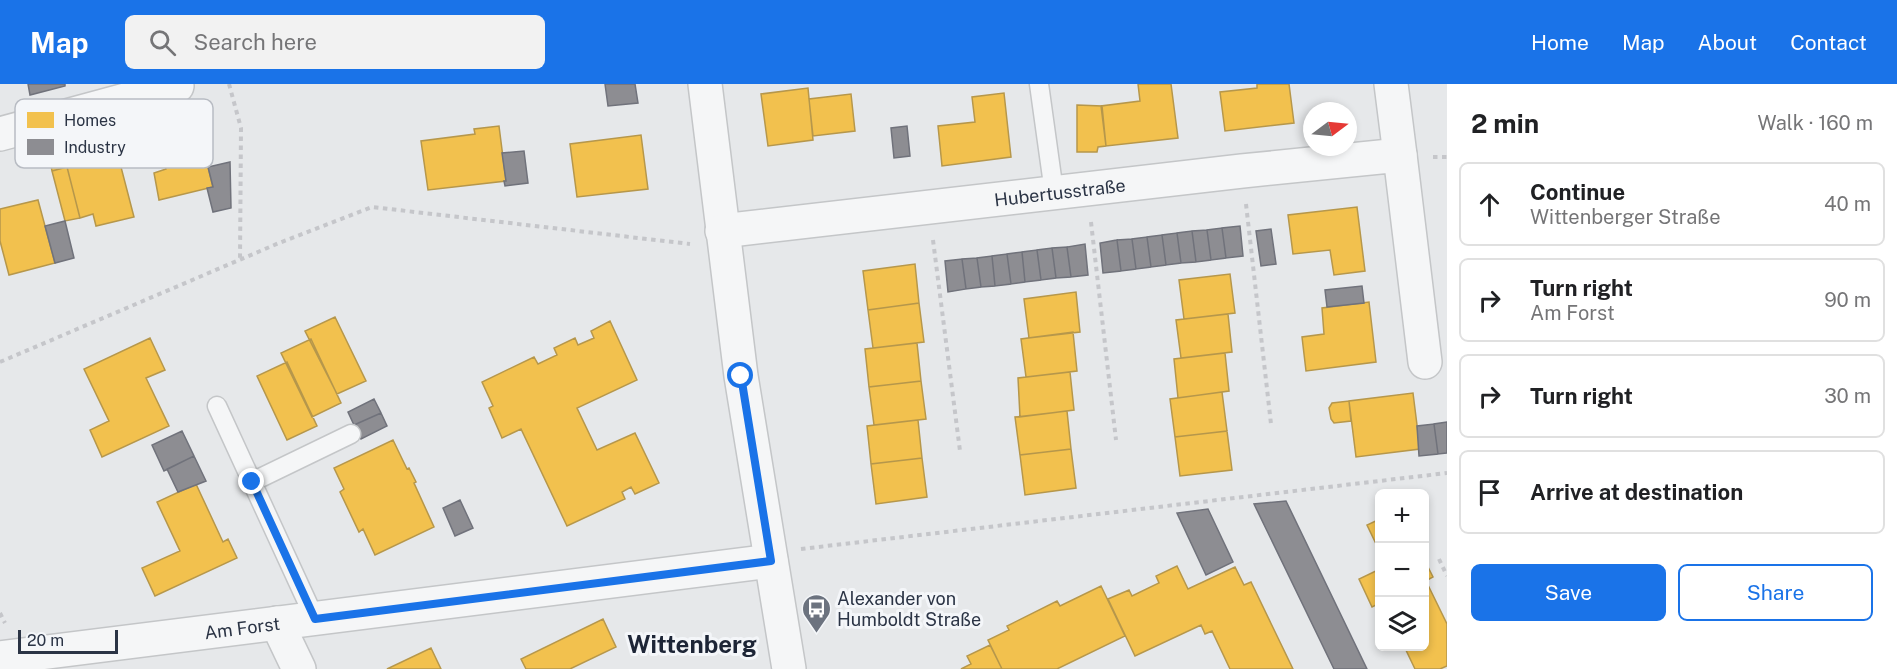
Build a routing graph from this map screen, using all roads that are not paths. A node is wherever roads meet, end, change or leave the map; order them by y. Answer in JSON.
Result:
{"nodes":[{"id":1,"x":176,"y":84,"type":"edge"},
{"id":2,"x":705,"y":84,"type":"edge"},
{"id":3,"x":1039,"y":84,"type":"edge"},
{"id":4,"x":1391,"y":84,"type":"edge"},
{"id":5,"x":129,"y":99,"type":"edge"},
{"id":6,"x":15,"y":130,"type":"edge"},
{"id":7,"x":0,"y":134,"type":"edge"},
{"id":8,"x":1400,"y":155,"type":"junction"},
{"id":9,"x":1054,"y":192,"type":"junction"},
{"id":10,"x":723,"y":240,"type":"junction"},
{"id":11,"x":1425,"y":362,"type":"dead end"},
{"id":12,"x":217,"y":406,"type":"dead end"},
{"id":13,"x":351,"y":434,"type":"dead end"},
{"id":14,"x":252,"y":482,"type":"junction"},
{"id":15,"x":770,"y":557,"type":"junction"},
{"id":16,"x":315,"y":619,"type":"junction"},
{"id":17,"x":277,"y":623,"type":"junction"},
{"id":18,"x":0,"y":658,"type":"edge"},
{"id":19,"x":298,"y":669,"type":"edge"},
{"id":20,"x":789,"y":669,"type":"edge"}],
"edges":[{"from":1,"to":5,"type":"street"},
{"from":2,"to":10,"type":"street"},
{"from":3,"to":9,"type":"lane"},
{"from":4,"to":8,"type":"street"},
{"from":6,"to":7,"type":"street"},
{"from":8,"to":9,"type":"street","name":"Hubertusstraße"},
{"from":8,"to":11,"type":"street"},
{"from":9,"to":10,"type":"street","name":"Hubertusstraße"},
{"from":10,"to":15,"type":"street"},
{"from":12,"to":14,"type":"lane"},
{"from":13,"to":14,"type":"lane"},
{"from":14,"to":16,"type":"lane"},
{"from":15,"to":16,"type":"street","name":"Am Forst"},
{"from":15,"to":20,"type":"street"},
{"from":16,"to":17,"type":"street","name":"Am Forst"},
{"from":17,"to":18,"type":"street","name":"Am Forst"},
{"from":17,"to":19,"type":"street"}]}
